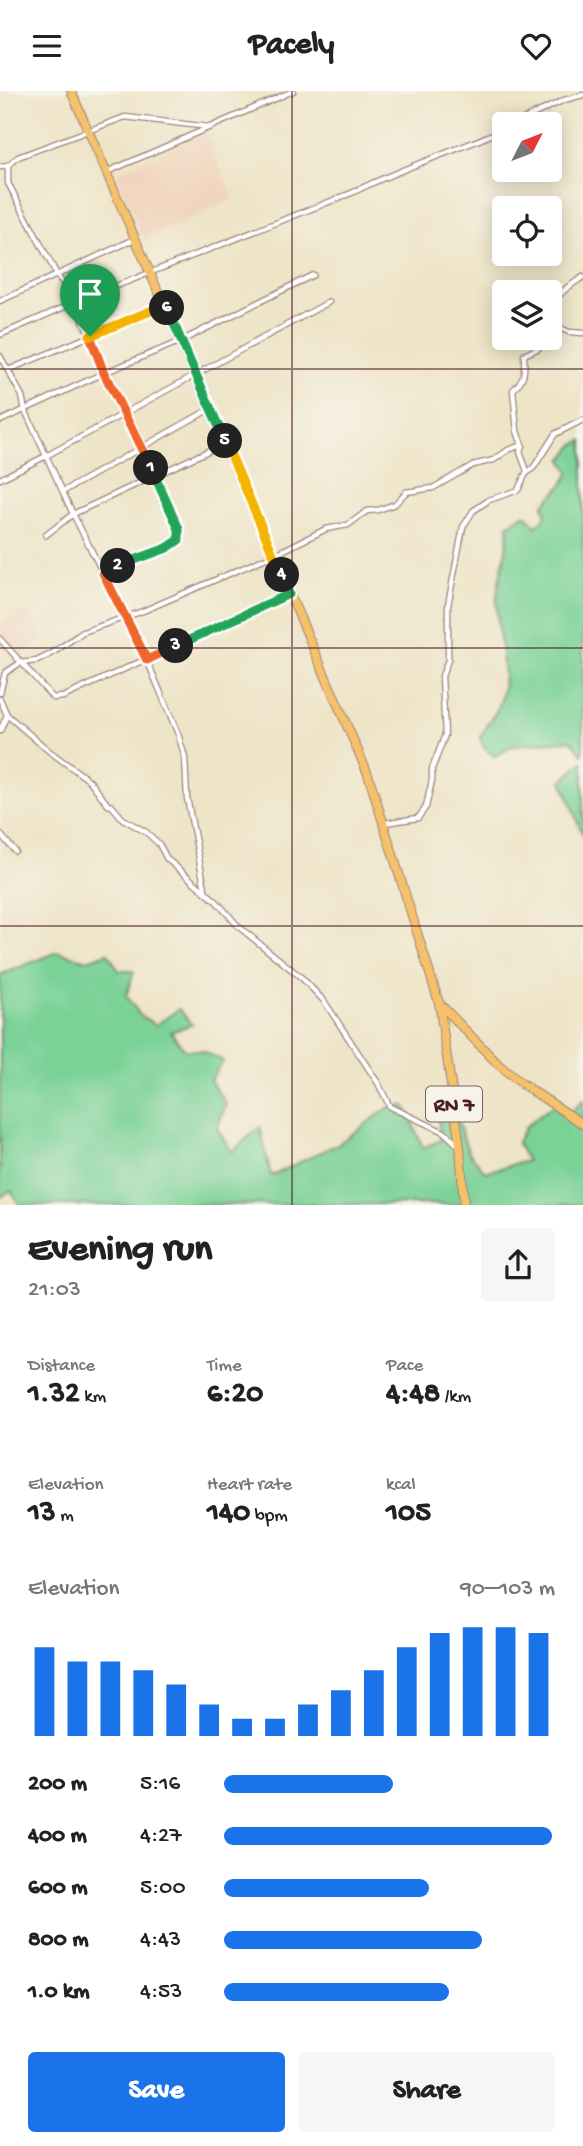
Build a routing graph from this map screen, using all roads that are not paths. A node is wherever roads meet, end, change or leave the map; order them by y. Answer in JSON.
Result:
{"nodes":[{"id":1,"x":71,"y":91,"type":"edge"},
{"id":2,"x":293,"y":91,"type":"edge"},
{"id":3,"x":583,"y":95,"type":"edge"},
{"id":4,"x":538,"y":112,"type":"edge"},
{"id":5,"x":209,"y":127,"type":"junction"},
{"id":6,"x":88,"y":130,"type":"junction"},
{"id":7,"x":492,"y":134,"type":"edge"},
{"id":8,"x":8,"y":166,"type":"junction"},
{"id":9,"x":0,"y":167,"type":"edge"},
{"id":10,"x":107,"y":172,"type":"junction"},
{"id":11,"x":136,"y":239,"type":"junction"},
{"id":12,"x":151,"y":272,"type":"junction"},
{"id":13,"x":57,"y":275,"type":"junction"},
{"id":14,"x":313,"y":275,"type":"dead end"},
{"id":15,"x":583,"y":277,"type":"edge"},
{"id":16,"x":562,"y":292,"type":"edge"},
{"id":17,"x":0,"y":301,"type":"edge"},
{"id":18,"x":76,"y":302,"type":"junction"},
{"id":19,"x":329,"y":302,"type":"dead end"},
{"id":20,"x":165,"y":305,"type":"junction"},
{"id":21,"x":562,"y":329,"type":"edge"},
{"id":22,"x":583,"y":333,"type":"edge"},
{"id":23,"x":0,"y":335,"type":"edge"},
{"id":24,"x":90,"y":336,"type":"junction"},
{"id":25,"x":181,"y":341,"type":"junction"},
{"id":26,"x":535,"y":350,"type":"edge"},
{"id":27,"x":0,"y":356,"type":"edge"},
{"id":28,"x":8,"y":370,"type":"junction"},
{"id":29,"x":104,"y":373,"type":"junction"},
{"id":30,"x":196,"y":375,"type":"junction"},
{"id":31,"x":211,"y":408,"type":"junction"},
{"id":32,"x":24,"y":410,"type":"junction"},
{"id":33,"x":123,"y":414,"type":"junction"},
{"id":34,"x":583,"y":420,"type":"edge"},
{"id":35,"x":0,"y":421,"type":"edge"},
{"id":36,"x":226,"y":443,"type":"junction"},
{"id":37,"x":522,"y":445,"type":"junction"},
{"id":38,"x":140,"y":446,"type":"junction"},
{"id":39,"x":46,"y":456,"type":"junction"},
{"id":40,"x":524,"y":476,"type":"junction"},
{"id":41,"x":155,"y":477,"type":"junction"},
{"id":42,"x":0,"y":479,"type":"edge"},
{"id":43,"x":64,"y":491,"type":"junction"},
{"id":44,"x":73,"y":515,"type":"junction"},
{"id":45,"x":46,"y":535,"type":"dead end"},
{"id":46,"x":274,"y":555,"type":"junction"},
{"id":47,"x":103,"y":573,"type":"junction"},
{"id":48,"x":289,"y":594,"type":"junction"},
{"id":49,"x":125,"y":617,"type":"junction"},
{"id":50,"x":0,"y":639,"type":"edge"},
{"id":51,"x":147,"y":660,"type":"junction"},
{"id":52,"x":20,"y":663,"type":"junction"},
{"id":53,"x":0,"y":693,"type":"edge"},
{"id":54,"x":0,"y":699,"type":"edge"},
{"id":55,"x":7,"y":715,"type":"junction"},
{"id":56,"x":0,"y":731,"type":"edge"},
{"id":57,"x":384,"y":823,"type":"junction"},
{"id":58,"x":0,"y":834,"type":"edge"},
{"id":59,"x":15,"y":851,"type":"dead end"},
{"id":60,"x":205,"y":891,"type":"junction"},
{"id":61,"x":439,"y":1003,"type":"junction"},
{"id":62,"x":583,"y":1124,"type":"edge"},
{"id":63,"x":460,"y":1146,"type":"junction"},
{"id":64,"x":464,"y":1205,"type":"edge"}],
"edges":[{"from":1,"to":6,"type":"main road"},
{"from":2,"to":5,"type":"street"},
{"from":3,"to":4,"type":"street"},
{"from":5,"to":6,"type":"street"},
{"from":5,"to":10,"type":"street"},
{"from":6,"to":8,"type":"street"},
{"from":6,"to":10,"type":"main road"},
{"from":7,"to":12,"type":"street"},
{"from":8,"to":9,"type":"street"},
{"from":8,"to":13,"type":"street"},
{"from":10,"to":11,"type":"main road"},
{"from":11,"to":12,"type":"main road"},
{"from":11,"to":13,"type":"street"},
{"from":12,"to":18,"type":"street"},
{"from":12,"to":20,"type":"main road"},
{"from":13,"to":17,"type":"street"},
{"from":13,"to":18,"type":"street"},
{"from":14,"to":25,"type":"street"},
{"from":15,"to":16,"type":"street"},
{"from":18,"to":23,"type":"street"},
{"from":18,"to":24,"type":"street"},
{"from":19,"to":30,"type":"street"},
{"from":20,"to":24,"type":"street"},
{"from":20,"to":25,"type":"main road"},
{"from":21,"to":22,"type":"street"},
{"from":24,"to":28,"type":"street"},
{"from":24,"to":29,"type":"street"},
{"from":25,"to":29,"type":"street"},
{"from":25,"to":30,"type":"main road"},
{"from":26,"to":37,"type":"street"},
{"from":27,"to":28,"type":"street"},
{"from":28,"to":32,"type":"street"},
{"from":29,"to":32,"type":"street"},
{"from":29,"to":33,"type":"street"},
{"from":30,"to":31,"type":"main road"},
{"from":30,"to":33,"type":"street"},
{"from":31,"to":36,"type":"main road"},
{"from":31,"to":38,"type":"street"},
{"from":32,"to":35,"type":"street"},
{"from":32,"to":39,"type":"street"},
{"from":33,"to":38,"type":"street"},
{"from":33,"to":39,"type":"street"},
{"from":34,"to":40,"type":"street"},
{"from":36,"to":41,"type":"street"},
{"from":36,"to":46,"type":"main road"},
{"from":37,"to":40,"type":"street"},
{"from":37,"to":46,"type":"street"},
{"from":38,"to":41,"type":"street"},
{"from":38,"to":43,"type":"street"},
{"from":39,"to":42,"type":"street"},
{"from":39,"to":43,"type":"street"},
{"from":40,"to":57,"type":"street"},
{"from":41,"to":44,"type":"street"},
{"from":41,"to":47,"type":"street"},
{"from":43,"to":44,"type":"street"},
{"from":44,"to":45,"type":"street"},
{"from":44,"to":47,"type":"street"},
{"from":46,"to":48,"type":"main road"},
{"from":46,"to":49,"type":"street"},
{"from":47,"to":49,"type":"street"},
{"from":48,"to":51,"type":"street"},
{"from":48,"to":57,"type":"main road"},
{"from":49,"to":51,"type":"street"},
{"from":49,"to":52,"type":"street"},
{"from":50,"to":52,"type":"street"},
{"from":51,"to":52,"type":"street"},
{"from":51,"to":60,"type":"street"},
{"from":52,"to":53,"type":"street"},
{"from":54,"to":55,"type":"street"},
{"from":55,"to":56,"type":"street"},
{"from":55,"to":60,"type":"street"},
{"from":57,"to":61,"type":"main road"},
{"from":58,"to":59,"type":"street"},
{"from":60,"to":63,"type":"street"},
{"from":61,"to":62,"type":"main road"},
{"from":61,"to":63,"type":"main road","number":"RN 7"},
{"from":63,"to":64,"type":"main road","number":"RN 7"}]}
